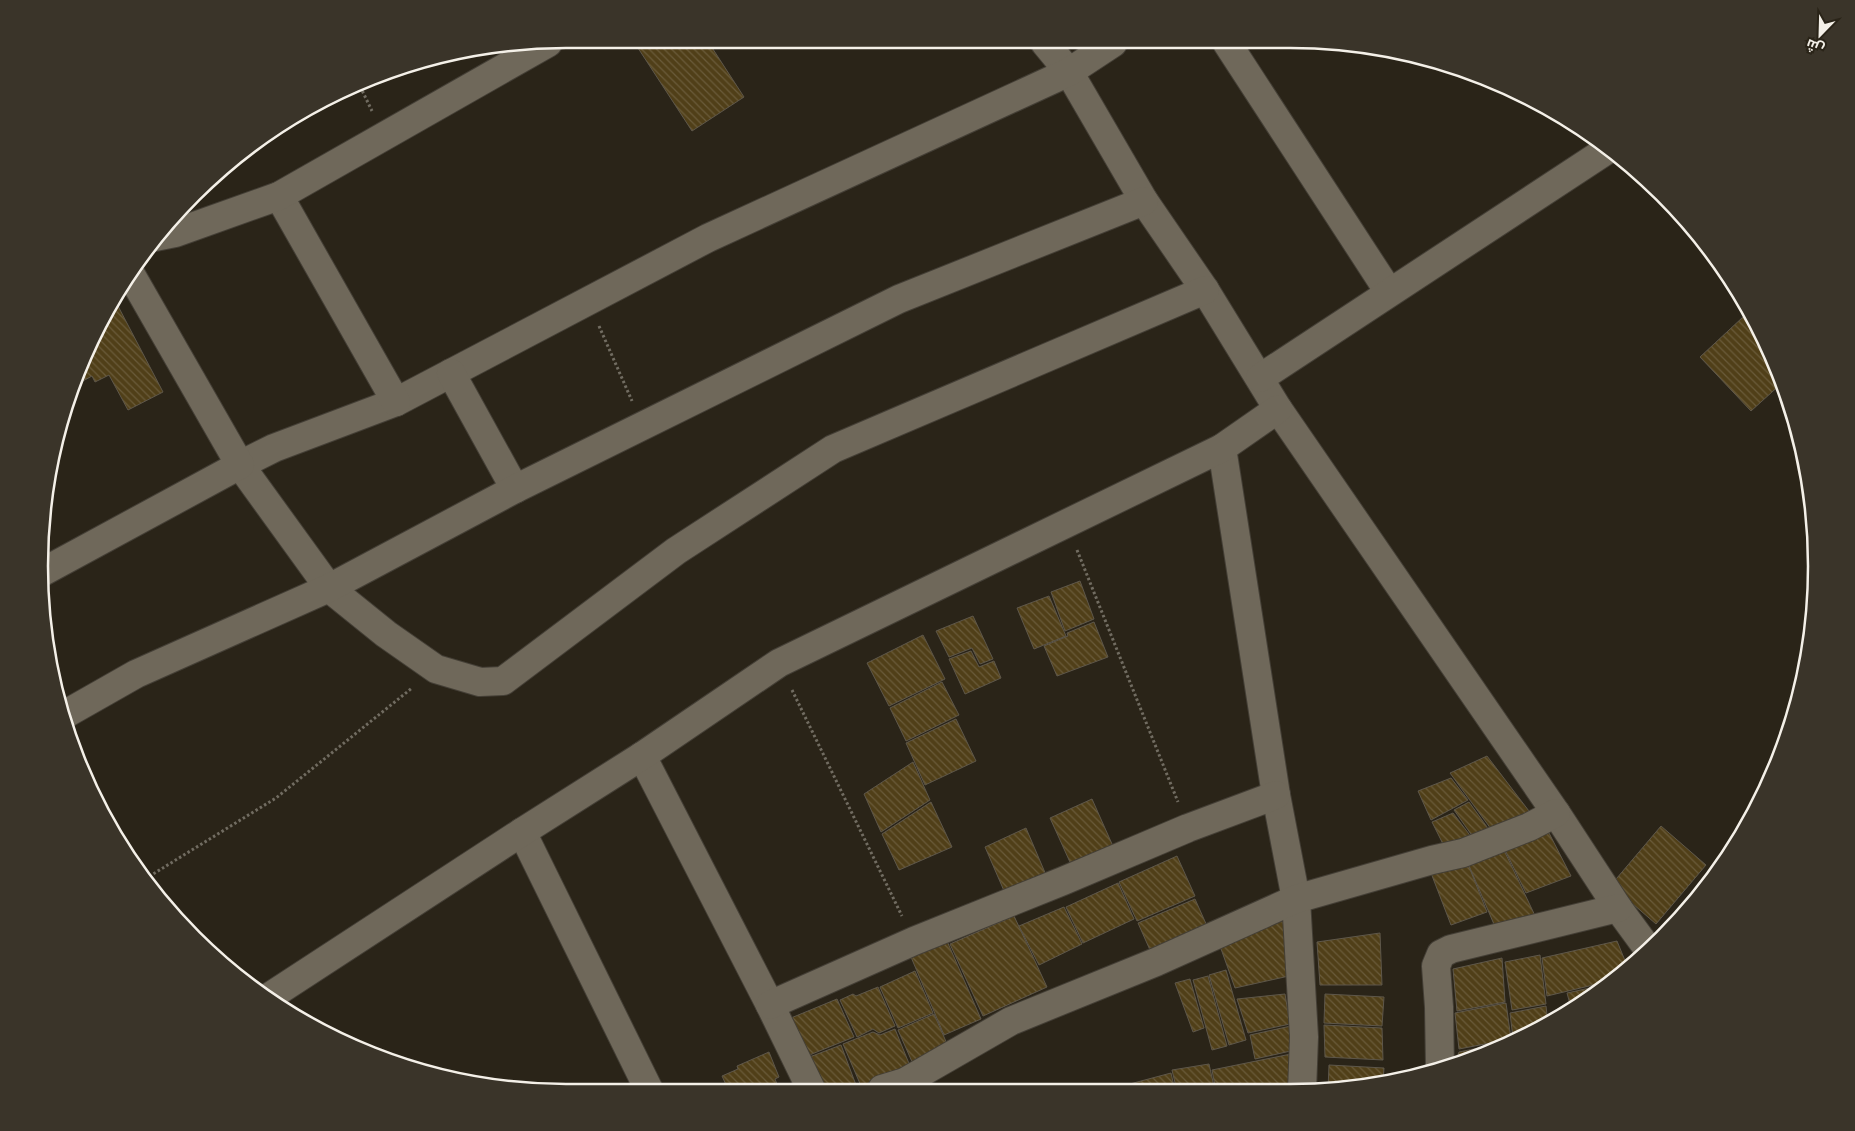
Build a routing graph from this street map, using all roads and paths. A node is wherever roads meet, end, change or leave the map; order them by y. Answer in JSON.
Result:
{"nodes":[{"id":1,"x":1049,"y":48,"type":"edge"},
{"id":2,"x":1106,"y":48,"type":"edge"},
{"id":3,"x":1230,"y":48,"type":"edge"},
{"id":4,"x":538,"y":49,"type":"edge"},
{"id":5,"x":1069,"y":72,"type":"junction"},
{"id":6,"x":1602,"y":153,"type":"edge"},
{"id":7,"x":279,"y":196,"type":"junction"},
{"id":8,"x":1144,"y":201,"type":"junction"},
{"id":9,"x":168,"y":234,"type":"edge"},
{"id":10,"x":134,"y":280,"type":"edge"},
{"id":11,"x":1204,"y":290,"type":"junction"},
{"id":12,"x":1389,"y":292,"type":"junction"},
{"id":13,"x":588,"y":302,"type":"junction"},
{"id":14,"x":451,"y":373,"type":"junction"},
{"id":15,"x":1260,"y":378,"type":"junction"},
{"id":16,"x":396,"y":402,"type":"junction"},
{"id":17,"x":1278,"y":409,"type":"junction"},
{"id":18,"x":644,"y":426,"type":"junction"},
{"id":19,"x":1222,"y":448,"type":"junction"},
{"id":20,"x":240,"y":465,"type":"junction"},
{"id":21,"x":515,"y":489,"type":"junction"},
{"id":22,"x":1066,"y":523,"type":"junction"},
{"id":23,"x":48,"y":569,"type":"edge"},
{"id":24,"x":329,"y":588,"type":"junction"},
{"id":25,"x":779,"y":663,"type":"junction"},
{"id":26,"x":436,"y":669,"type":"junction"},
{"id":27,"x":69,"y":712,"type":"edge"},
{"id":28,"x":642,"y":756,"type":"junction"},
{"id":29,"x":1276,"y":795,"type":"junction"},
{"id":30,"x":1556,"y":814,"type":"junction"},
{"id":31,"x":1188,"y":828,"type":"junction"},
{"id":32,"x":522,"y":832,"type":"junction"},
{"id":33,"x":151,"y":875,"type":"edge"},
{"id":34,"x":1296,"y":899,"type":"junction"},
{"id":35,"x":1618,"y":908,"type":"junction"},
{"id":36,"x":914,"y":941,"type":"junction"},
{"id":37,"x":1643,"y":944,"type":"edge"},
{"id":38,"x":275,"y":994,"type":"edge"},
{"id":39,"x":770,"y":1005,"type":"junction"},
{"id":40,"x":1440,"y":1061,"type":"edge"},
{"id":41,"x":1302,"y":1083,"type":"edge"},
{"id":42,"x":646,"y":1084,"type":"edge"},
{"id":43,"x":809,"y":1084,"type":"edge"},
{"id":44,"x":903,"y":1084,"type":"edge"}],
"edges":[{"from":1,"to":5,"type":"street"},
{"from":2,"to":5,"type":"street"},
{"from":3,"to":12,"type":"street"},
{"from":4,"to":7,"type":"street"},
{"from":5,"to":8,"type":"street"},
{"from":5,"to":13,"type":"street"},
{"from":6,"to":12,"type":"street"},
{"from":7,"to":9,"type":"street"},
{"from":7,"to":16,"type":"street"},
{"from":8,"to":11,"type":"street"},
{"from":8,"to":18,"type":"street"},
{"from":10,"to":20,"type":"street"},
{"from":11,"to":15,"type":"street"},
{"from":11,"to":26,"type":"street"},
{"from":12,"to":15,"type":"street"},
{"from":13,"to":14,"type":"street"},
{"from":13,"to":18,"type":"path"},
{"from":14,"to":16,"type":"street"},
{"from":14,"to":21,"type":"street"},
{"from":15,"to":17,"type":"street"},
{"from":16,"to":20,"type":"street"},
{"from":17,"to":19,"type":"street"},
{"from":17,"to":30,"type":"street"},
{"from":18,"to":21,"type":"street"},
{"from":19,"to":22,"type":"street"},
{"from":19,"to":29,"type":"street"},
{"from":20,"to":23,"type":"street"},
{"from":20,"to":24,"type":"street"},
{"from":21,"to":24,"type":"street"},
{"from":22,"to":25,"type":"street"},
{"from":22,"to":31,"type":"path"},
{"from":24,"to":26,"type":"street"},
{"from":24,"to":27,"type":"street"},
{"from":25,"to":28,"type":"street"},
{"from":25,"to":36,"type":"path"},
{"from":26,"to":33,"type":"path"},
{"from":28,"to":32,"type":"street"},
{"from":28,"to":39,"type":"street"},
{"from":29,"to":31,"type":"street"},
{"from":29,"to":34,"type":"street"},
{"from":30,"to":34,"type":"street"},
{"from":30,"to":35,"type":"street"},
{"from":31,"to":36,"type":"street"},
{"from":32,"to":38,"type":"street"},
{"from":32,"to":42,"type":"street"},
{"from":34,"to":41,"type":"street"},
{"from":34,"to":44,"type":"street"},
{"from":35,"to":37,"type":"street"},
{"from":35,"to":40,"type":"street"},
{"from":36,"to":39,"type":"street"},
{"from":39,"to":43,"type":"street"}]}
